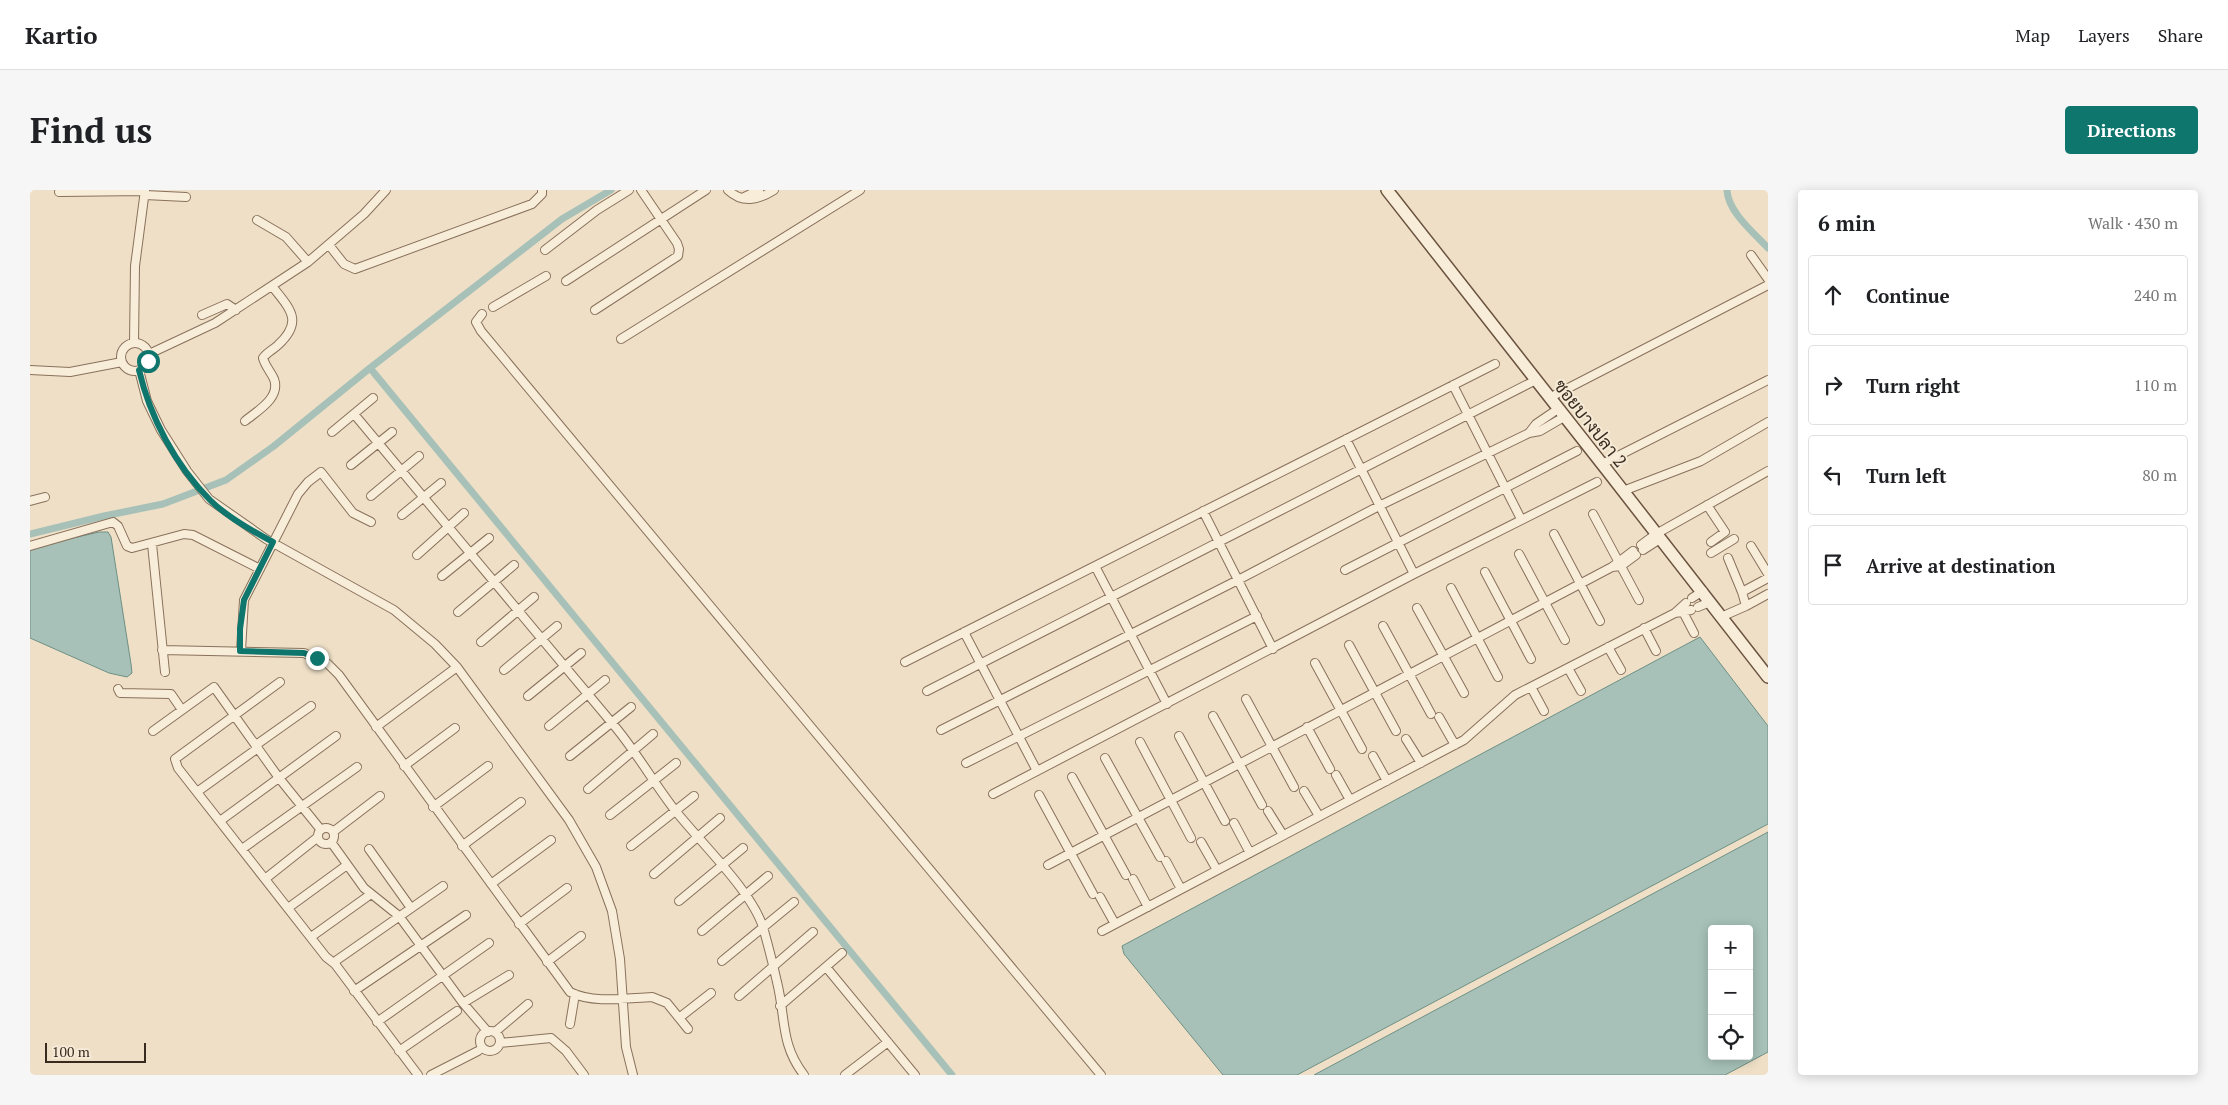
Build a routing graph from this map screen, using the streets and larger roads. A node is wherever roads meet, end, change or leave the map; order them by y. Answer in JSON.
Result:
{"nodes":[{"id":1,"x":386,"y":190,"type":"edge"},
{"id":2,"x":542,"y":190,"type":"edge"},
{"id":3,"x":629,"y":190,"type":"edge"},
{"id":4,"x":641,"y":190,"type":"edge"},
{"id":5,"x":706,"y":190,"type":"edge"},
{"id":6,"x":728,"y":190,"type":"edge"},
{"id":7,"x":759,"y":190,"type":"edge"},
{"id":8,"x":774,"y":190,"type":"edge"},
{"id":9,"x":860,"y":190,"type":"edge"},
{"id":10,"x":1387,"y":190,"type":"edge"},
{"id":11,"x":107,"y":191,"type":"edge"},
{"id":12,"x":59,"y":192,"type":"dead end"},
{"id":13,"x":145,"y":192,"type":"edge"},
{"id":14,"x":186,"y":197,"type":"dead end"},
{"id":15,"x":742,"y":198,"type":"junction"},
{"id":16,"x":257,"y":220,"type":"dead end"},
{"id":17,"x":660,"y":220,"type":"junction"},
{"id":18,"x":329,"y":245,"type":"junction"},
{"id":19,"x":545,"y":250,"type":"dead end"},
{"id":20,"x":1751,"y":255,"type":"dead end"},
{"id":21,"x":308,"y":262,"type":"junction"},
{"id":22,"x":546,"y":276,"type":"dead end"},
{"id":23,"x":1768,"y":279,"type":"edge"},
{"id":24,"x":566,"y":281,"type":"dead end"},
{"id":25,"x":1768,"y":285,"type":"edge"},
{"id":26,"x":272,"y":286,"type":"junction"},
{"id":27,"x":493,"y":307,"type":"dead end"},
{"id":28,"x":236,"y":310,"type":"junction"},
{"id":29,"x":595,"y":310,"type":"dead end"},
{"id":30,"x":482,"y":314,"type":"dead end"},
{"id":31,"x":202,"y":315,"type":"dead end"},
{"id":32,"x":621,"y":339,"type":"dead end"},
{"id":33,"x":134,"y":343,"type":"junction"},
{"id":34,"x":148,"y":354,"type":"junction"},
{"id":35,"x":122,"y":362,"type":"junction"},
{"id":36,"x":1495,"y":364,"type":"dead end"},
{"id":37,"x":30,"y":370,"type":"edge"},
{"id":38,"x":139,"y":370,"type":"junction"},
{"id":39,"x":1536,"y":380,"type":"junction"},
{"id":40,"x":1768,"y":380,"type":"edge"},
{"id":41,"x":1453,"y":385,"type":"junction"},
{"id":42,"x":373,"y":398,"type":"dead end"},
{"id":43,"x":1549,"y":398,"type":"junction"},
{"id":44,"x":1561,"y":413,"type":"junction"},
{"id":45,"x":354,"y":414,"type":"junction"},
{"id":46,"x":1469,"y":415,"type":"junction"},
{"id":47,"x":244,"y":421,"type":"dead end"},
{"id":48,"x":1768,"y":422,"type":"edge"},
{"id":49,"x":332,"y":432,"type":"dead end"},
{"id":50,"x":392,"y":432,"type":"dead end"},
{"id":51,"x":1346,"y":439,"type":"junction"},
{"id":52,"x":378,"y":444,"type":"junction"},
{"id":53,"x":1577,"y":451,"type":"dead end"},
{"id":54,"x":1486,"y":452,"type":"junction"},
{"id":55,"x":419,"y":456,"type":"dead end"},
{"id":56,"x":1602,"y":464,"type":"junction"},
{"id":57,"x":351,"y":465,"type":"dead end"},
{"id":58,"x":1362,"y":470,"type":"junction"},
{"id":59,"x":400,"y":471,"type":"junction"},
{"id":60,"x":1768,"y":471,"type":"edge"},
{"id":61,"x":1597,"y":482,"type":"dead end"},
{"id":62,"x":441,"y":483,"type":"dead end"},
{"id":63,"x":1506,"y":488,"type":"junction"},
{"id":64,"x":1623,"y":492,"type":"junction"},
{"id":65,"x":371,"y":496,"type":"dead end"},
{"id":66,"x":45,"y":497,"type":"dead end"},
{"id":67,"x":423,"y":499,"type":"junction"},
{"id":68,"x":30,"y":501,"type":"edge"},
{"id":69,"x":1707,"y":505,"type":"junction"},
{"id":70,"x":1379,"y":506,"type":"junction"},
{"id":71,"x":1203,"y":511,"type":"junction"},
{"id":72,"x":464,"y":513,"type":"dead end"},
{"id":73,"x":1593,"y":514,"type":"dead end"},
{"id":74,"x":402,"y":515,"type":"dead end"},
{"id":75,"x":1521,"y":519,"type":"junction"},
{"id":76,"x":371,"y":522,"type":"dead end"},
{"id":77,"x":447,"y":527,"type":"junction"},
{"id":78,"x":1554,"y":534,"type":"dead end"},
{"id":79,"x":1658,"y":536,"type":"junction"},
{"id":80,"x":488,"y":538,"type":"dead end"},
{"id":81,"x":1734,"y":539,"type":"dead end"},
{"id":82,"x":273,"y":542,"type":"junction"},
{"id":83,"x":1219,"y":543,"type":"junction"},
{"id":84,"x":1398,"y":543,"type":"junction"},
{"id":85,"x":152,"y":544,"type":"junction"},
{"id":86,"x":30,"y":546,"type":"edge"},
{"id":87,"x":1722,"y":546,"type":"junction"},
{"id":88,"x":1751,"y":546,"type":"dead end"},
{"id":89,"x":1642,"y":548,"type":"dead end"},
{"id":90,"x":1635,"y":553,"type":"dead end"},
{"id":91,"x":1711,"y":553,"type":"dead end"},
{"id":92,"x":469,"y":554,"type":"junction"},
{"id":93,"x":1519,"y":554,"type":"dead end"},
{"id":94,"x":417,"y":555,"type":"dead end"},
{"id":95,"x":1728,"y":558,"type":"dead end"},
{"id":96,"x":514,"y":565,"type":"dead end"},
{"id":97,"x":1617,"y":565,"type":"junction"},
{"id":98,"x":1095,"y":566,"type":"junction"},
{"id":99,"x":260,"y":569,"type":"junction"},
{"id":100,"x":1345,"y":570,"type":"dead end"},
{"id":101,"x":1485,"y":572,"type":"dead end"},
{"id":102,"x":1414,"y":574,"type":"junction"},
{"id":103,"x":442,"y":576,"type":"dead end"},
{"id":104,"x":1768,"y":576,"type":"edge"},
{"id":105,"x":1238,"y":580,"type":"junction"},
{"id":106,"x":1580,"y":582,"type":"junction"},
{"id":107,"x":493,"y":583,"type":"junction"},
{"id":108,"x":1450,"y":588,"type":"dead end"},
{"id":109,"x":1703,"y":592,"type":"junction"},
{"id":110,"x":1742,"y":592,"type":"junction"},
{"id":111,"x":1768,"y":594,"type":"edge"},
{"id":112,"x":534,"y":597,"type":"dead end"},
{"id":113,"x":1112,"y":597,"type":"junction"},
{"id":114,"x":1639,"y":600,"type":"dead end"},
{"id":115,"x":1544,"y":601,"type":"junction"},
{"id":116,"x":1710,"y":602,"type":"junction"},
{"id":117,"x":1746,"y":606,"type":"junction"},
{"id":118,"x":1686,"y":607,"type":"junction"},
{"id":119,"x":1417,"y":608,"type":"dead end"},
{"id":120,"x":517,"y":611,"type":"junction"},
{"id":121,"x":458,"y":612,"type":"dead end"},
{"id":122,"x":1257,"y":616,"type":"junction"},
{"id":123,"x":1721,"y":617,"type":"junction"},
{"id":124,"x":1510,"y":619,"type":"junction"},
{"id":125,"x":1600,"y":621,"type":"dead end"},
{"id":126,"x":557,"y":626,"type":"dead end"},
{"id":127,"x":1383,"y":626,"type":"dead end"},
{"id":128,"x":1644,"y":628,"type":"junction"},
{"id":129,"x":964,"y":632,"type":"junction"},
{"id":130,"x":1694,"y":633,"type":"dead end"},
{"id":131,"x":1131,"y":634,"type":"junction"},
{"id":132,"x":1477,"y":637,"type":"junction"},
{"id":133,"x":541,"y":639,"type":"junction"},
{"id":134,"x":1564,"y":640,"type":"dead end"},
{"id":135,"x":481,"y":642,"type":"dead end"},
{"id":136,"x":1349,"y":645,"type":"dead end"},
{"id":137,"x":1608,"y":647,"type":"junction"},
{"id":138,"x":1273,"y":649,"type":"junction"},
{"id":139,"x":162,"y":650,"type":"junction"},
{"id":140,"x":240,"y":651,"type":"junction"},
{"id":141,"x":1656,"y":651,"type":"dead end"},
{"id":142,"x":581,"y":653,"type":"dead end"},
{"id":143,"x":1443,"y":655,"type":"junction"},
{"id":144,"x":1531,"y":659,"type":"dead end"},
{"id":145,"x":905,"y":662,"type":"dead end"},
{"id":146,"x":1315,"y":663,"type":"dead end"},
{"id":147,"x":981,"y":664,"type":"junction"},
{"id":148,"x":457,"y":667,"type":"junction"},
{"id":149,"x":564,"y":667,"type":"junction"},
{"id":150,"x":1568,"y":668,"type":"junction"},
{"id":151,"x":504,"y":670,"type":"dead end"},
{"id":152,"x":1150,"y":670,"type":"junction"},
{"id":153,"x":1621,"y":670,"type":"dead end"},
{"id":154,"x":165,"y":672,"type":"dead end"},
{"id":155,"x":1408,"y":673,"type":"junction"},
{"id":156,"x":1498,"y":677,"type":"dead end"},
{"id":157,"x":1768,"y":677,"type":"edge"},
{"id":158,"x":605,"y":680,"type":"dead end"},
{"id":159,"x":280,"y":682,"type":"dead end"},
{"id":160,"x":1531,"y":687,"type":"junction"},
{"id":161,"x":118,"y":689,"type":"dead end"},
{"id":162,"x":927,"y":691,"type":"dead end"},
{"id":163,"x":1374,"y":692,"type":"junction"},
{"id":164,"x":1581,"y":692,"type":"dead end"},
{"id":165,"x":1464,"y":693,"type":"dead end"},
{"id":166,"x":587,"y":694,"type":"junction"},
{"id":167,"x":528,"y":696,"type":"dead end"},
{"id":168,"x":1246,"y":699,"type":"dead end"},
{"id":169,"x":1000,"y":700,"type":"junction"},
{"id":170,"x":1167,"y":704,"type":"junction"},
{"id":171,"x":311,"y":706,"type":"dead end"},
{"id":172,"x":631,"y":708,"type":"dead end"},
{"id":173,"x":1340,"y":709,"type":"junction"},
{"id":174,"x":182,"y":710,"type":"junction"},
{"id":175,"x":1544,"y":711,"type":"dead end"},
{"id":176,"x":1431,"y":714,"type":"dead end"},
{"id":177,"x":234,"y":715,"type":"junction"},
{"id":178,"x":1213,"y":716,"type":"dead end"},
{"id":179,"x":1440,"y":717,"type":"dead end"},
{"id":180,"x":612,"y":723,"type":"junction"},
{"id":181,"x":549,"y":726,"type":"dead end"},
{"id":182,"x":376,"y":727,"type":"junction"},
{"id":183,"x":1307,"y":727,"type":"junction"},
{"id":184,"x":455,"y":728,"type":"dead end"},
{"id":185,"x":941,"y":730,"type":"dead end"},
{"id":186,"x":153,"y":731,"type":"dead end"},
{"id":187,"x":1396,"y":731,"type":"dead end"},
{"id":188,"x":653,"y":734,"type":"dead end"},
{"id":189,"x":336,"y":736,"type":"dead end"},
{"id":190,"x":1179,"y":736,"type":"dead end"},
{"id":191,"x":1019,"y":737,"type":"junction"},
{"id":192,"x":1406,"y":740,"type":"dead end"},
{"id":193,"x":1140,"y":742,"type":"dead end"},
{"id":194,"x":1455,"y":745,"type":"junction"},
{"id":195,"x":1272,"y":746,"type":"junction"},
{"id":196,"x":257,"y":747,"type":"junction"},
{"id":197,"x":1362,"y":749,"type":"dead end"},
{"id":198,"x":634,"y":751,"type":"junction"},
{"id":199,"x":570,"y":756,"type":"dead end"},
{"id":200,"x":1373,"y":756,"type":"dead end"},
{"id":201,"x":1105,"y":758,"type":"dead end"},
{"id":202,"x":676,"y":763,"type":"dead end"},
{"id":203,"x":966,"y":763,"type":"dead end"},
{"id":204,"x":1238,"y":763,"type":"junction"},
{"id":205,"x":1421,"y":763,"type":"junction"},
{"id":206,"x":404,"y":766,"type":"junction"},
{"id":207,"x":488,"y":766,"type":"dead end"},
{"id":208,"x":357,"y":767,"type":"dead end"},
{"id":209,"x":1330,"y":769,"type":"dead end"},
{"id":210,"x":1037,"y":771,"type":"junction"},
{"id":211,"x":1336,"y":775,"type":"dead end"},
{"id":212,"x":1072,"y":777,"type":"dead end"},
{"id":213,"x":279,"y":778,"type":"junction"},
{"id":214,"x":653,"y":781,"type":"junction"},
{"id":215,"x":1386,"y":781,"type":"junction"},
{"id":216,"x":1204,"y":782,"type":"junction"},
{"id":217,"x":1294,"y":787,"type":"dead end"},
{"id":218,"x":588,"y":788,"type":"dead end"},
{"id":219,"x":1304,"y":791,"type":"dead end"},
{"id":220,"x":197,"y":792,"type":"junction"},
{"id":221,"x":994,"y":794,"type":"dead end"},
{"id":222,"x":1039,"y":794,"type":"dead end"},
{"id":223,"x":380,"y":796,"type":"dead end"},
{"id":224,"x":694,"y":796,"type":"dead end"},
{"id":225,"x":1171,"y":799,"type":"junction"},
{"id":226,"x":1350,"y":800,"type":"junction"},
{"id":227,"x":521,"y":802,"type":"dead end"},
{"id":228,"x":301,"y":806,"type":"junction"},
{"id":229,"x":434,"y":807,"type":"junction"},
{"id":230,"x":675,"y":810,"type":"junction"},
{"id":231,"x":610,"y":815,"type":"dead end"},
{"id":232,"x":1319,"y":816,"type":"junction"},
{"id":233,"x":1138,"y":817,"type":"junction"},
{"id":234,"x":720,"y":818,"type":"dead end"},
{"id":235,"x":220,"y":821,"type":"junction"},
{"id":236,"x":1225,"y":821,"type":"dead end"},
{"id":237,"x":1234,"y":823,"type":"dead end"},
{"id":238,"x":333,"y":832,"type":"junction"},
{"id":239,"x":320,"y":834,"type":"junction"},
{"id":240,"x":1103,"y":835,"type":"junction"},
{"id":241,"x":1283,"y":836,"type":"junction"},
{"id":242,"x":697,"y":837,"type":"junction"},
{"id":243,"x":1191,"y":838,"type":"dead end"},
{"id":244,"x":551,"y":840,"type":"dead end"},
{"id":245,"x":331,"y":842,"type":"junction"},
{"id":246,"x":1201,"y":842,"type":"dead end"},
{"id":247,"x":462,"y":846,"type":"junction"},
{"id":248,"x":632,"y":846,"type":"dead end"},
{"id":249,"x":743,"y":848,"type":"dead end"},
{"id":250,"x":242,"y":849,"type":"junction"},
{"id":251,"x":369,"y":849,"type":"dead end"},
{"id":252,"x":1070,"y":852,"type":"junction"},
{"id":253,"x":1250,"y":853,"type":"junction"},
{"id":254,"x":1048,"y":864,"type":"dead end"},
{"id":255,"x":347,"y":865,"type":"junction"},
{"id":256,"x":722,"y":865,"type":"junction"},
{"id":257,"x":1217,"y":870,"type":"junction"},
{"id":258,"x":654,"y":874,"type":"dead end"},
{"id":259,"x":768,"y":876,"type":"dead end"},
{"id":260,"x":265,"y":879,"type":"junction"},
{"id":261,"x":491,"y":884,"type":"junction"},
{"id":262,"x":443,"y":886,"type":"dead end"},
{"id":263,"x":567,"y":888,"type":"dead end"},
{"id":264,"x":1182,"y":889,"type":"junction"},
{"id":265,"x":371,"y":894,"type":"junction"},
{"id":266,"x":745,"y":896,"type":"junction"},
{"id":267,"x":679,"y":901,"type":"dead end"},
{"id":268,"x":794,"y":902,"type":"dead end"},
{"id":269,"x":1148,"y":907,"type":"junction"},
{"id":270,"x":288,"y":908,"type":"junction"},
{"id":271,"x":412,"y":908,"type":"junction"},
{"id":272,"x":466,"y":915,"type":"dead end"},
{"id":273,"x":399,"y":916,"type":"junction"},
{"id":274,"x":519,"y":924,"type":"junction"},
{"id":275,"x":1115,"y":924,"type":"junction"},
{"id":276,"x":763,"y":928,"type":"junction"},
{"id":277,"x":702,"y":931,"type":"dead end"},
{"id":278,"x":1102,"y":931,"type":"dead end"},
{"id":279,"x":813,"y":932,"type":"dead end"},
{"id":280,"x":582,"y":936,"type":"dead end"},
{"id":281,"x":310,"y":937,"type":"junction"},
{"id":282,"x":489,"y":943,"type":"dead end"},
{"id":283,"x":423,"y":946,"type":"junction"},
{"id":284,"x":842,"y":953,"type":"dead end"},
{"id":285,"x":722,"y":961,"type":"dead end"},
{"id":286,"x":547,"y":962,"type":"junction"},
{"id":287,"x":335,"y":964,"type":"junction"},
{"id":288,"x":772,"y":966,"type":"junction"},
{"id":289,"x":826,"y":967,"type":"junction"},
{"id":290,"x":509,"y":975,"type":"dead end"},
{"id":291,"x":444,"y":977,"type":"junction"},
{"id":292,"x":354,"y":991,"type":"junction"},
{"id":293,"x":575,"y":994,"type":"junction"},
{"id":294,"x":710,"y":994,"type":"dead end"},
{"id":295,"x":739,"y":996,"type":"dead end"},
{"id":296,"x":622,"y":999,"type":"junction"},
{"id":297,"x":463,"y":1003,"type":"junction"},
{"id":298,"x":528,"y":1004,"type":"dead end"},
{"id":299,"x":780,"y":1006,"type":"junction"},
{"id":300,"x":456,"y":1011,"type":"dead end"},
{"id":301,"x":679,"y":1018,"type":"junction"},
{"id":302,"x":377,"y":1022,"type":"junction"},
{"id":303,"x":570,"y":1024,"type":"dead end"},
{"id":304,"x":688,"y":1029,"type":"dead end"},
{"id":305,"x":492,"y":1032,"type":"junction"},
{"id":306,"x":888,"y":1042,"type":"junction"},
{"id":307,"x":500,"y":1043,"type":"junction"},
{"id":308,"x":399,"y":1051,"type":"junction"},
{"id":309,"x":478,"y":1051,"type":"dead end"},
{"id":310,"x":910,"y":1073,"type":"edge"},
{"id":311,"x":418,"y":1075,"type":"edge"},
{"id":312,"x":431,"y":1075,"type":"edge"},
{"id":313,"x":584,"y":1075,"type":"edge"},
{"id":314,"x":633,"y":1075,"type":"edge"},
{"id":315,"x":804,"y":1075,"type":"edge"},
{"id":316,"x":845,"y":1075,"type":"edge"},
{"id":317,"x":1101,"y":1075,"type":"edge"}],
"edges":[{"from":1,"to":18,"type":"street"},
{"from":2,"to":18,"type":"street"},
{"from":3,"to":19,"type":"street"},
{"from":4,"to":17,"type":"street"},
{"from":5,"to":17,"type":"street"},
{"from":6,"to":15,"type":"street"},
{"from":7,"to":15,"type":"street"},
{"from":8,"to":15,"type":"street"},
{"from":9,"to":32,"type":"street"},
{"from":10,"to":39,"type":"street","name":"ซอยบางปลา 2"},
{"from":11,"to":12,"type":"street"},
{"from":11,"to":13,"type":"street"},
{"from":13,"to":14,"type":"street"},
{"from":13,"to":33,"type":"street"},
{"from":16,"to":21,"type":"street"},
{"from":17,"to":24,"type":"street"},
{"from":17,"to":29,"type":"street"},
{"from":18,"to":21,"type":"street"},
{"from":20,"to":23,"type":"street"},
{"from":21,"to":26,"type":"street"},
{"from":22,"to":27,"type":"street"},
{"from":25,"to":43,"type":"street"},
{"from":26,"to":28,"type":"street"},
{"from":26,"to":47,"type":"street"},
{"from":28,"to":31,"type":"street"},
{"from":28,"to":34,"type":"street"},
{"from":30,"to":317,"type":"street"},
{"from":33,"to":34,"type":"street"},
{"from":33,"to":35,"type":"street"},
{"from":34,"to":38,"type":"street"},
{"from":35,"to":37,"type":"street"},
{"from":35,"to":38,"type":"street"},
{"from":36,"to":41,"type":"street"},
{"from":38,"to":82,"type":"street"},
{"from":39,"to":43,"type":"street","name":"ซอยบางปลา 2"},
{"from":39,"to":46,"type":"street"},
{"from":40,"to":56,"type":"street"},
{"from":41,"to":46,"type":"street"},
{"from":41,"to":51,"type":"street"},
{"from":42,"to":45,"type":"street"},
{"from":43,"to":44,"type":"street","name":"ซอยบางปลา 2"},
{"from":44,"to":54,"type":"street"},
{"from":44,"to":56,"type":"street","name":"ซอยบางปลา 2"},
{"from":45,"to":49,"type":"street"},
{"from":45,"to":52,"type":"street"},
{"from":46,"to":54,"type":"street"},
{"from":46,"to":58,"type":"street"},
{"from":48,"to":64,"type":"street"},
{"from":50,"to":52,"type":"street"},
{"from":51,"to":58,"type":"street"},
{"from":51,"to":71,"type":"street"},
{"from":52,"to":57,"type":"street"},
{"from":52,"to":59,"type":"street"},
{"from":53,"to":63,"type":"street"},
{"from":54,"to":63,"type":"street"},
{"from":54,"to":70,"type":"street"},
{"from":55,"to":59,"type":"street"},
{"from":56,"to":64,"type":"street","name":"ซอยบางปลา 2"},
{"from":58,"to":70,"type":"street"},
{"from":58,"to":83,"type":"street"},
{"from":59,"to":65,"type":"street"},
{"from":59,"to":67,"type":"street"},
{"from":60,"to":69,"type":"street"},
{"from":61,"to":75,"type":"street"},
{"from":62,"to":67,"type":"street"},
{"from":63,"to":75,"type":"street"},
{"from":63,"to":84,"type":"street"},
{"from":64,"to":79,"type":"street","name":"ซอยบางปลา 2"},
{"from":66,"to":68,"type":"street"},
{"from":67,"to":74,"type":"street"},
{"from":67,"to":77,"type":"street"},
{"from":69,"to":79,"type":"street"},
{"from":69,"to":87,"type":"street"},
{"from":70,"to":84,"type":"street"},
{"from":70,"to":105,"type":"street"},
{"from":71,"to":83,"type":"street"},
{"from":71,"to":98,"type":"street"},
{"from":72,"to":77,"type":"street"},
{"from":73,"to":97,"type":"street"},
{"from":75,"to":102,"type":"street"},
{"from":76,"to":82,"type":"street"},
{"from":77,"to":92,"type":"street"},
{"from":77,"to":94,"type":"street"},
{"from":78,"to":106,"type":"street"},
{"from":79,"to":89,"type":"street"},
{"from":79,"to":109,"type":"street","name":"ซอยบางปลา 2"},
{"from":80,"to":92,"type":"street"},
{"from":81,"to":87,"type":"street"},
{"from":82,"to":99,"type":"street"},
{"from":82,"to":148,"type":"street"},
{"from":83,"to":105,"type":"street"},
{"from":83,"to":113,"type":"street"},
{"from":84,"to":100,"type":"street"},
{"from":84,"to":102,"type":"street"},
{"from":85,"to":86,"type":"street"},
{"from":85,"to":99,"type":"street"},
{"from":85,"to":139,"type":"street"},
{"from":87,"to":91,"type":"street"},
{"from":88,"to":104,"type":"street"},
{"from":90,"to":97,"type":"street"},
{"from":92,"to":103,"type":"street"},
{"from":92,"to":107,"type":"street"},
{"from":93,"to":115,"type":"street"},
{"from":95,"to":110,"type":"street"},
{"from":96,"to":107,"type":"street"},
{"from":97,"to":106,"type":"street"},
{"from":97,"to":114,"type":"street"},
{"from":98,"to":113,"type":"street"},
{"from":98,"to":129,"type":"street"},
{"from":99,"to":140,"type":"street"},
{"from":101,"to":124,"type":"street"},
{"from":102,"to":138,"type":"street"},
{"from":104,"to":110,"type":"street"},
{"from":105,"to":122,"type":"street"},
{"from":105,"to":131,"type":"street"},
{"from":106,"to":115,"type":"street"},
{"from":106,"to":125,"type":"street"},
{"from":107,"to":120,"type":"street"},
{"from":107,"to":121,"type":"street"},
{"from":108,"to":132,"type":"street"},
{"from":109,"to":116,"type":"street","name":"ซอยบางปลา 2"},
{"from":109,"to":118,"type":"street"},
{"from":110,"to":117,"type":"street"},
{"from":111,"to":117,"type":"street"},
{"from":112,"to":120,"type":"street"},
{"from":113,"to":131,"type":"street"},
{"from":113,"to":147,"type":"street"},
{"from":115,"to":124,"type":"street"},
{"from":115,"to":134,"type":"street"},
{"from":116,"to":118,"type":"street"},
{"from":116,"to":123,"type":"street","name":"ซอยบางปลา 2"},
{"from":117,"to":123,"type":"street"},
{"from":118,"to":128,"type":"street"},
{"from":118,"to":130,"type":"street"},
{"from":119,"to":143,"type":"street"},
{"from":120,"to":133,"type":"street"},
{"from":120,"to":135,"type":"street"},
{"from":122,"to":138,"type":"street"},
{"from":122,"to":152,"type":"street"},
{"from":123,"to":157,"type":"street","name":"ซอยบางปลา 2"},
{"from":124,"to":132,"type":"street"},
{"from":124,"to":144,"type":"street"},
{"from":126,"to":133,"type":"street"},
{"from":127,"to":155,"type":"street"},
{"from":128,"to":137,"type":"street"},
{"from":128,"to":141,"type":"street"},
{"from":129,"to":145,"type":"street"},
{"from":129,"to":147,"type":"street"},
{"from":131,"to":152,"type":"street"},
{"from":131,"to":169,"type":"street"},
{"from":132,"to":143,"type":"street"},
{"from":132,"to":156,"type":"street"},
{"from":133,"to":149,"type":"street"},
{"from":133,"to":151,"type":"street"},
{"from":136,"to":163,"type":"street"},
{"from":137,"to":150,"type":"street"},
{"from":137,"to":153,"type":"street"},
{"from":138,"to":170,"type":"street"},
{"from":139,"to":140,"type":"street"},
{"from":139,"to":154,"type":"street"},
{"from":140,"to":182,"type":"street"},
{"from":142,"to":149,"type":"street"},
{"from":143,"to":155,"type":"street"},
{"from":143,"to":165,"type":"street"},
{"from":146,"to":173,"type":"street"},
{"from":147,"to":162,"type":"street"},
{"from":147,"to":169,"type":"street"},
{"from":148,"to":182,"type":"street"},
{"from":148,"to":296,"type":"street"},
{"from":149,"to":166,"type":"street"},
{"from":149,"to":167,"type":"street"},
{"from":150,"to":160,"type":"street"},
{"from":150,"to":164,"type":"street"},
{"from":152,"to":170,"type":"street"},
{"from":152,"to":191,"type":"street"},
{"from":155,"to":163,"type":"street"},
{"from":155,"to":176,"type":"street"},
{"from":158,"to":166,"type":"street"},
{"from":159,"to":177,"type":"street"},
{"from":160,"to":175,"type":"street"},
{"from":160,"to":194,"type":"street"},
{"from":161,"to":174,"type":"street"},
{"from":163,"to":173,"type":"street"},
{"from":163,"to":187,"type":"street"},
{"from":166,"to":180,"type":"street"},
{"from":166,"to":181,"type":"street"},
{"from":168,"to":195,"type":"street"},
{"from":169,"to":185,"type":"street"},
{"from":169,"to":191,"type":"street"},
{"from":170,"to":210,"type":"street"},
{"from":171,"to":196,"type":"street"},
{"from":172,"to":180,"type":"street"},
{"from":173,"to":183,"type":"street"},
{"from":173,"to":197,"type":"street"},
{"from":174,"to":177,"type":"street"},
{"from":174,"to":186,"type":"street"},
{"from":177,"to":196,"type":"street"},
{"from":177,"to":220,"type":"street"},
{"from":178,"to":204,"type":"street"},
{"from":179,"to":194,"type":"street"},
{"from":180,"to":198,"type":"street"},
{"from":180,"to":199,"type":"street"},
{"from":182,"to":206,"type":"street"},
{"from":183,"to":195,"type":"street"},
{"from":183,"to":209,"type":"street"},
{"from":184,"to":206,"type":"street"},
{"from":188,"to":198,"type":"street"},
{"from":189,"to":213,"type":"street"},
{"from":190,"to":216,"type":"street"},
{"from":191,"to":203,"type":"street"},
{"from":191,"to":210,"type":"street"},
{"from":192,"to":205,"type":"street"},
{"from":193,"to":225,"type":"street"},
{"from":194,"to":205,"type":"street"},
{"from":195,"to":204,"type":"street"},
{"from":195,"to":217,"type":"street"},
{"from":196,"to":213,"type":"street"},
{"from":196,"to":220,"type":"street"},
{"from":198,"to":214,"type":"street"},
{"from":198,"to":218,"type":"street"},
{"from":200,"to":215,"type":"street"},
{"from":201,"to":233,"type":"street"},
{"from":202,"to":214,"type":"street"},
{"from":204,"to":216,"type":"street"},
{"from":204,"to":241,"type":"street"},
{"from":205,"to":215,"type":"street"},
{"from":206,"to":229,"type":"street"},
{"from":207,"to":229,"type":"street"},
{"from":208,"to":228,"type":"street"},
{"from":210,"to":221,"type":"street"},
{"from":211,"to":226,"type":"street"},
{"from":212,"to":240,"type":"street"},
{"from":213,"to":228,"type":"street"},
{"from":213,"to":235,"type":"street"},
{"from":214,"to":230,"type":"street"},
{"from":214,"to":231,"type":"street"},
{"from":215,"to":226,"type":"street"},
{"from":216,"to":225,"type":"street"},
{"from":216,"to":236,"type":"street"},
{"from":219,"to":232,"type":"street"},
{"from":220,"to":235,"type":"street"},
{"from":222,"to":252,"type":"street"},
{"from":223,"to":238,"type":"street"},
{"from":224,"to":230,"type":"street"},
{"from":225,"to":233,"type":"street"},
{"from":225,"to":243,"type":"street"},
{"from":226,"to":232,"type":"street"},
{"from":227,"to":247,"type":"street"},
{"from":228,"to":239,"type":"street"},
{"from":228,"to":250,"type":"street"},
{"from":229,"to":247,"type":"street"},
{"from":230,"to":242,"type":"street"},
{"from":230,"to":248,"type":"street"},
{"from":232,"to":241,"type":"street"},
{"from":233,"to":240,"type":"street"},
{"from":233,"to":264,"type":"street"},
{"from":234,"to":242,"type":"street"},
{"from":235,"to":250,"type":"street"},
{"from":237,"to":253,"type":"street"},
{"from":238,"to":239,"type":"street"},
{"from":238,"to":245,"type":"street"},
{"from":239,"to":245,"type":"street"},
{"from":239,"to":260,"type":"street"},
{"from":240,"to":252,"type":"street"},
{"from":240,"to":269,"type":"street"},
{"from":241,"to":253,"type":"street"},
{"from":242,"to":256,"type":"street"},
{"from":242,"to":258,"type":"street"},
{"from":244,"to":261,"type":"street"},
{"from":245,"to":255,"type":"street"},
{"from":246,"to":257,"type":"street"},
{"from":247,"to":261,"type":"street"},
{"from":249,"to":256,"type":"street"},
{"from":250,"to":260,"type":"street"},
{"from":251,"to":271,"type":"street"},
{"from":252,"to":254,"type":"street"},
{"from":252,"to":275,"type":"street"},
{"from":253,"to":257,"type":"street"},
{"from":255,"to":265,"type":"street"},
{"from":255,"to":270,"type":"street"},
{"from":256,"to":266,"type":"street"},
{"from":256,"to":267,"type":"street"},
{"from":257,"to":264,"type":"street"},
{"from":259,"to":266,"type":"street"},
{"from":260,"to":270,"type":"street"},
{"from":261,"to":274,"type":"street"},
{"from":262,"to":271,"type":"street"},
{"from":263,"to":274,"type":"street"},
{"from":264,"to":269,"type":"street"},
{"from":265,"to":273,"type":"street"},
{"from":265,"to":281,"type":"street"},
{"from":266,"to":276,"type":"street"},
{"from":266,"to":277,"type":"street"},
{"from":268,"to":276,"type":"street"},
{"from":269,"to":275,"type":"street"},
{"from":270,"to":281,"type":"street"},
{"from":271,"to":273,"type":"street"},
{"from":272,"to":283,"type":"street"},
{"from":273,"to":283,"type":"street"},
{"from":273,"to":287,"type":"street"},
{"from":274,"to":286,"type":"street"},
{"from":275,"to":278,"type":"street"},
{"from":276,"to":285,"type":"street"},
{"from":276,"to":288,"type":"street"},
{"from":279,"to":288,"type":"street"},
{"from":280,"to":286,"type":"street"},
{"from":281,"to":287,"type":"street"},
{"from":282,"to":291,"type":"street"},
{"from":283,"to":291,"type":"street"},
{"from":283,"to":292,"type":"street"},
{"from":284,"to":289,"type":"street"},
{"from":286,"to":293,"type":"street"},
{"from":287,"to":292,"type":"street"},
{"from":288,"to":295,"type":"street"},
{"from":288,"to":299,"type":"street"},
{"from":289,"to":299,"type":"street"},
{"from":289,"to":306,"type":"street"},
{"from":290,"to":297,"type":"street"},
{"from":291,"to":297,"type":"street"},
{"from":291,"to":302,"type":"street"},
{"from":292,"to":302,"type":"street"},
{"from":293,"to":296,"type":"street"},
{"from":293,"to":303,"type":"street"},
{"from":294,"to":301,"type":"street"},
{"from":296,"to":301,"type":"street"},
{"from":296,"to":314,"type":"street"},
{"from":297,"to":305,"type":"street"},
{"from":298,"to":305,"type":"street"},
{"from":299,"to":315,"type":"street"},
{"from":300,"to":308,"type":"street"},
{"from":301,"to":304,"type":"street"},
{"from":302,"to":308,"type":"street"},
{"from":305,"to":307,"type":"street"},
{"from":305,"to":307,"type":"street"},
{"from":306,"to":310,"type":"street"},
{"from":306,"to":316,"type":"street"},
{"from":307,"to":313,"type":"street"},
{"from":308,"to":311,"type":"street"},
{"from":309,"to":312,"type":"street"}]}
